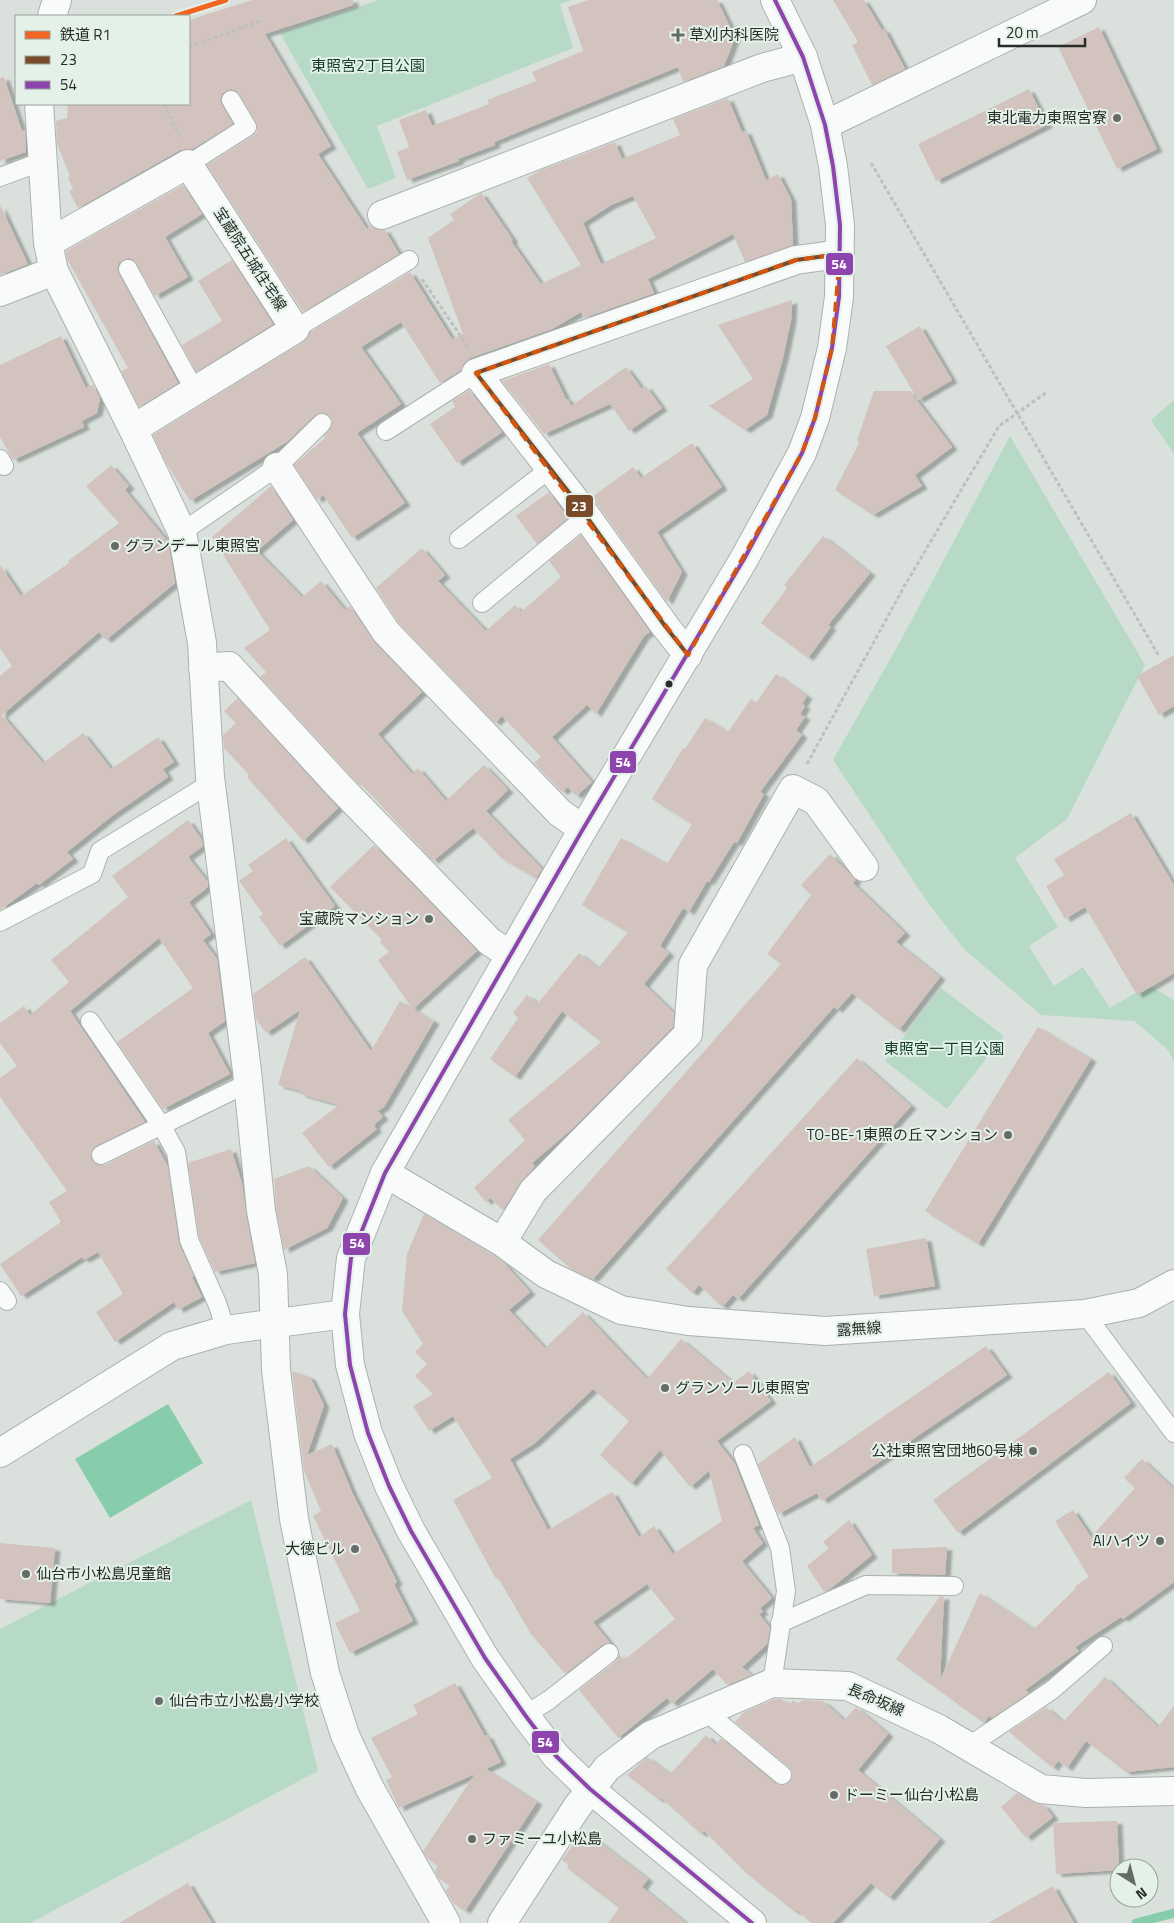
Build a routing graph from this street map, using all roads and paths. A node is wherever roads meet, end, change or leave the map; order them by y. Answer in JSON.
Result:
{"nodes":[{"id":1,"x":57,"y":0,"type":"edge"},
{"id":2,"x":775,"y":0,"type":"edge"},
{"id":3,"x":1082,"y":0,"type":"edge"},
{"id":4,"x":52,"y":15,"type":"edge"},
{"id":5,"x":260,"y":21,"type":"dead end"},
{"id":6,"x":190,"y":47,"type":"edge"},
{"id":7,"x":804,"y":57,"type":"junction"},
{"id":8,"x":231,"y":100,"type":"dead end"},
{"id":9,"x":39,"y":105,"type":"edge"},
{"id":10,"x":164,"y":105,"type":"edge"},
{"id":11,"x":825,"y":125,"type":"junction"},
{"id":12,"x":43,"y":161,"type":"junction"},
{"id":13,"x":190,"y":163,"type":"junction"},
{"id":14,"x":871,"y":163,"type":"dead end"},
{"id":15,"x":0,"y":177,"type":"edge"},
{"id":16,"x":382,"y":215,"type":"dead end"},
{"id":17,"x":48,"y":243,"type":"junction"},
{"id":18,"x":840,"y":254,"type":"junction"},
{"id":19,"x":409,"y":260,"type":"joint"},
{"id":20,"x":128,"y":269,"type":"dead end"},
{"id":21,"x":54,"y":271,"type":"junction"},
{"id":22,"x":0,"y":292,"type":"edge"},
{"id":23,"x":295,"y":329,"type":"junction"},
{"id":24,"x":480,"y":372,"type":"junction"},
{"id":25,"x":195,"y":391,"type":"junction"},
{"id":26,"x":1047,"y":392,"type":"dead end"},
{"id":27,"x":1016,"y":414,"type":"junction"},
{"id":28,"x":322,"y":423,"type":"dead end"},
{"id":29,"x":133,"y":429,"type":"junction"},
{"id":30,"x":386,"y":432,"type":"dead end"},
{"id":31,"x":277,"y":467,"type":"junction"},
{"id":32,"x":550,"y":468,"type":"junction"},
{"id":33,"x":586,"y":516,"type":"junction"},
{"id":34,"x":182,"y":532,"type":"junction"},
{"id":35,"x":459,"y":539,"type":"dead end"},
{"id":36,"x":482,"y":603,"type":"dead end"},
{"id":37,"x":688,"y":655,"type":"junction"},
{"id":38,"x":1159,"y":656,"type":"dead end"},
{"id":39,"x":203,"y":668,"type":"junction"},
{"id":40,"x":211,"y":784,"type":"junction"},
{"id":41,"x":793,"y":789,"type":"junction"},
{"id":42,"x":584,"y":829,"type":"junction"},
{"id":43,"x":864,"y":867,"type":"dead end"},
{"id":44,"x":0,"y":922,"type":"edge"},
{"id":45,"x":510,"y":955,"type":"junction"},
{"id":46,"x":90,"y":1021,"type":"dead end"},
{"id":47,"x":248,"y":1083,"type":"junction"},
{"id":48,"x":161,"y":1125,"type":"junction"},
{"id":49,"x":101,"y":1156,"type":"dead end"},
{"id":50,"x":385,"y":1173,"type":"junction"},
{"id":51,"x":502,"y":1242,"type":"junction"},
{"id":52,"x":1174,"y":1284,"type":"edge"},
{"id":53,"x":345,"y":1314,"type":"junction"},
{"id":54,"x":1085,"y":1314,"type":"junction"},
{"id":55,"x":273,"y":1323,"type":"junction"},
{"id":56,"x":226,"y":1330,"type":"junction"},
{"id":57,"x":1174,"y":1433,"type":"edge"},
{"id":58,"x":0,"y":1453,"type":"edge"},
{"id":59,"x":743,"y":1454,"type":"dead end"},
{"id":60,"x":954,"y":1586,"type":"dead end"},
{"id":61,"x":780,"y":1622,"type":"junction"},
{"id":62,"x":1102,"y":1646,"type":"dead end"},
{"id":63,"x":609,"y":1653,"type":"dead end"},
{"id":64,"x":772,"y":1683,"type":"junction"},
{"id":65,"x":705,"y":1711,"type":"junction"},
{"id":66,"x":525,"y":1716,"type":"junction"},
{"id":67,"x":969,"y":1746,"type":"junction"},
{"id":68,"x":782,"y":1775,"type":"dead end"},
{"id":69,"x":590,"y":1789,"type":"junction"},
{"id":70,"x":1174,"y":1791,"type":"edge"},
{"id":71,"x":446,"y":1923,"type":"edge"},
{"id":72,"x":502,"y":1923,"type":"edge"},
{"id":73,"x":752,"y":1923,"type":"edge"}],
"edges":[{"from":1,"to":4,"type":"street"},
{"from":2,"to":7,"type":"street"},
{"from":3,"to":11,"type":"street"},
{"from":5,"to":6,"type":"path"},
{"from":7,"to":11,"type":"street"},
{"from":7,"to":16,"type":"street"},
{"from":8,"to":13,"type":"lane"},
{"from":9,"to":12,"type":"street"},
{"from":10,"to":13,"type":"path"},
{"from":11,"to":18,"type":"street"},
{"from":12,"to":15,"type":"lane"},
{"from":12,"to":17,"type":"street"},
{"from":13,"to":17,"type":"street"},
{"from":13,"to":23,"type":"street","name":"宝蔵院五城住宅線"},
{"from":14,"to":27,"type":"path"},
{"from":17,"to":21,"type":"street"},
{"from":18,"to":24,"type":"street"},
{"from":18,"to":37,"type":"street"},
{"from":19,"to":23,"type":"lane"},
{"from":19,"to":24,"type":"path"},
{"from":20,"to":25,"type":"lane"},
{"from":21,"to":22,"type":"street"},
{"from":21,"to":29,"type":"street"},
{"from":23,"to":25,"type":"street"},
{"from":24,"to":30,"type":"lane"},
{"from":24,"to":32,"type":"street"},
{"from":25,"to":29,"type":"street"},
{"from":26,"to":27,"type":"path"},
{"from":27,"to":38,"type":"path"},
{"from":27,"to":41,"type":"path"},
{"from":28,"to":31,"type":"lane"},
{"from":29,"to":34,"type":"street"},
{"from":31,"to":34,"type":"lane"},
{"from":31,"to":42,"type":"street"},
{"from":32,"to":33,"type":"street"},
{"from":32,"to":35,"type":"lane"},
{"from":33,"to":36,"type":"lane"},
{"from":33,"to":37,"type":"street"},
{"from":34,"to":39,"type":"street"},
{"from":37,"to":42,"type":"street"},
{"from":39,"to":40,"type":"street"},
{"from":39,"to":45,"type":"street"},
{"from":40,"to":44,"type":"lane"},
{"from":40,"to":47,"type":"street"},
{"from":41,"to":43,"type":"street"},
{"from":41,"to":51,"type":"street"},
{"from":42,"to":45,"type":"street"},
{"from":45,"to":50,"type":"street"},
{"from":46,"to":48,"type":"lane"},
{"from":47,"to":48,"type":"lane"},
{"from":47,"to":55,"type":"street"},
{"from":48,"to":49,"type":"lane"},
{"from":48,"to":56,"type":"lane"},
{"from":50,"to":51,"type":"street","name":"露無線"},
{"from":50,"to":53,"type":"street"},
{"from":51,"to":54,"type":"street","name":"露無線"},
{"from":52,"to":54,"type":"street","name":"露無線"},
{"from":53,"to":55,"type":"street"},
{"from":53,"to":66,"type":"street"},
{"from":54,"to":57,"type":"lane"},
{"from":55,"to":56,"type":"street"},
{"from":55,"to":71,"type":"street"},
{"from":56,"to":58,"type":"street"},
{"from":59,"to":61,"type":"lane"},
{"from":60,"to":61,"type":"lane"},
{"from":61,"to":64,"type":"lane"},
{"from":62,"to":67,"type":"lane"},
{"from":63,"to":66,"type":"lane"},
{"from":64,"to":65,"type":"street","name":"長命坂線"},
{"from":64,"to":67,"type":"street","name":"長命坂線"},
{"from":65,"to":68,"type":"lane"},
{"from":65,"to":69,"type":"street","name":"長命坂線"},
{"from":66,"to":69,"type":"street"},
{"from":67,"to":70,"type":"street","name":"長命坂線"},
{"from":69,"to":72,"type":"street","name":"長命坂線"},
{"from":69,"to":73,"type":"street"}]}
